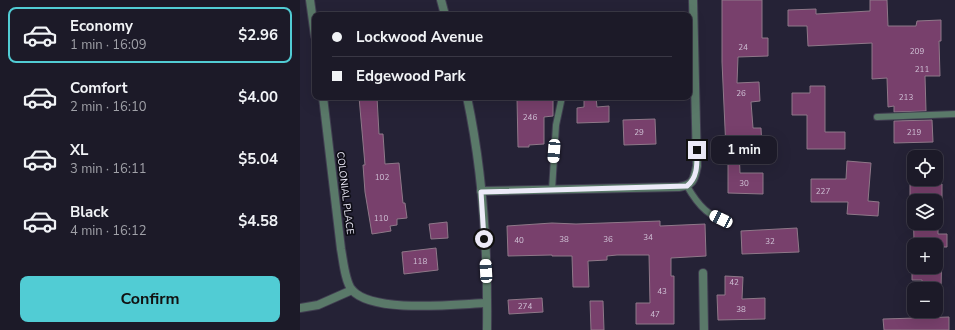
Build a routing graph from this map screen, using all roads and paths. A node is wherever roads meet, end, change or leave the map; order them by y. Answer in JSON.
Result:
{"nodes":[{"id":1,"x":310,"y":0,"type":"edge"},
{"id":2,"x":441,"y":0,"type":"edge"},
{"id":3,"x":693,"y":0,"type":"edge"},
{"id":4,"x":444,"y":12,"type":"edge"},
{"id":5,"x":312,"y":14,"type":"edge"},
{"id":6,"x":323,"y":100,"type":"edge"},
{"id":7,"x":468,"y":100,"type":"edge"},
{"id":8,"x":561,"y":100,"type":"edge"},
{"id":9,"x":955,"y":114,"type":"edge"},
{"id":10,"x":877,"y":117,"type":"dead end"},
{"id":11,"x":687,"y":186,"type":"junction"},
{"id":12,"x":552,"y":190,"type":"junction"},
{"id":13,"x":481,"y":192,"type":"junction"},
{"id":14,"x":726,"y":218,"type":"dead end"},
{"id":15,"x":703,"y":274,"type":"dead end"},
{"id":16,"x":352,"y":290,"type":"junction"},
{"id":17,"x":487,"y":303,"type":"junction"},
{"id":18,"x":300,"y":308,"type":"edge"},
{"id":19,"x":487,"y":330,"type":"edge"},
{"id":20,"x":704,"y":330,"type":"edge"}],
"edges":[{"from":1,"to":5,"type":"street"},
{"from":2,"to":4,"type":"street"},
{"from":3,"to":11,"type":"street"},
{"from":6,"to":16,"type":"street","name":"COLONIAL PLACE"},
{"from":7,"to":13,"type":"street"},
{"from":8,"to":12,"type":"lane"},
{"from":9,"to":10,"type":"lane"},
{"from":11,"to":12,"type":"street"},
{"from":11,"to":14,"type":"lane"},
{"from":12,"to":13,"type":"street"},
{"from":13,"to":17,"type":"street"},
{"from":15,"to":20,"type":"street"},
{"from":16,"to":17,"type":"street"},
{"from":16,"to":18,"type":"street"},
{"from":17,"to":19,"type":"street"}]}
